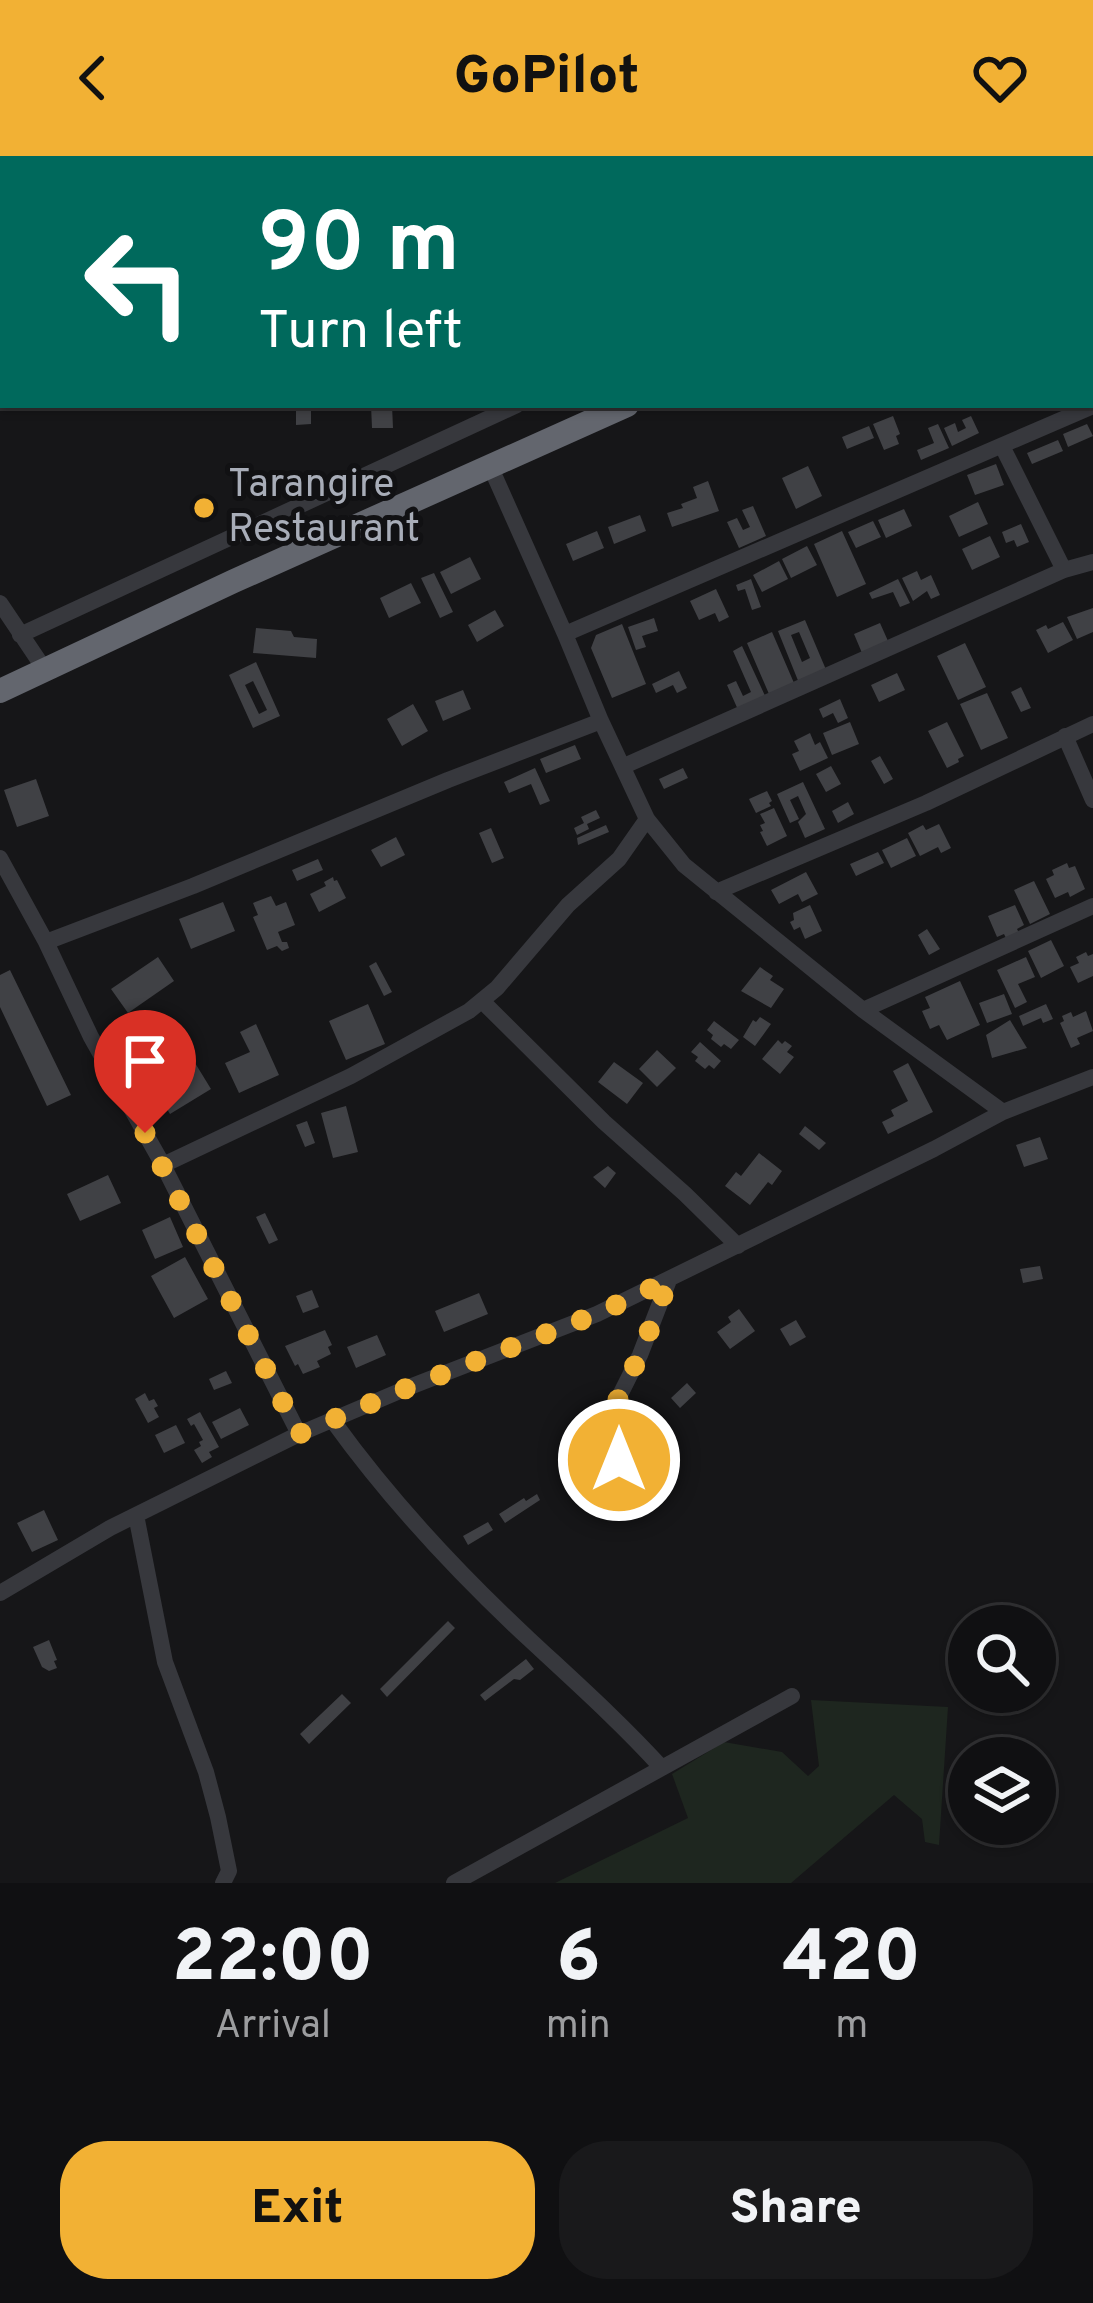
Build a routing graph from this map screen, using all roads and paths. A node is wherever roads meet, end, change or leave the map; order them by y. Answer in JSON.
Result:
{"nodes":[{"id":1,"x":512,"y":408,"type":"edge"},
{"id":2,"x":621,"y":408,"type":"edge"},
{"id":3,"x":1088,"y":408,"type":"edge"},
{"id":4,"x":1002,"y":446,"type":"junction"},
{"id":5,"x":491,"y":468,"type":"junction"},
{"id":6,"x":1093,"y":562,"type":"edge"},
{"id":7,"x":1064,"y":571,"type":"junction"},
{"id":8,"x":0,"y":603,"type":"edge"},
{"id":9,"x":565,"y":634,"type":"junction"},
{"id":10,"x":20,"y":635,"type":"junction"},
{"id":11,"x":45,"y":670,"type":"junction"},
{"id":12,"x":0,"y":691,"type":"edge"},
{"id":13,"x":601,"y":721,"type":"junction"},
{"id":14,"x":1093,"y":724,"type":"edge"},
{"id":15,"x":1065,"y":736,"type":"junction"},
{"id":16,"x":624,"y":766,"type":"junction"},
{"id":17,"x":1093,"y":800,"type":"edge"},
{"id":18,"x":647,"y":819,"type":"junction"},
{"id":19,"x":0,"y":858,"type":"edge"},
{"id":20,"x":716,"y":892,"type":"junction"},
{"id":21,"x":1093,"y":906,"type":"edge"},
{"id":22,"x":46,"y":942,"type":"junction"},
{"id":23,"x":482,"y":1001,"type":"junction"},
{"id":24,"x":863,"y":1010,"type":"junction"},
{"id":25,"x":1093,"y":1077,"type":"edge"},
{"id":26,"x":1003,"y":1112,"type":"junction"},
{"id":27,"x":163,"y":1165,"type":"junction"},
{"id":28,"x":738,"y":1246,"type":"junction"},
{"id":29,"x":669,"y":1280,"type":"junction"},
{"id":30,"x":333,"y":1421,"type":"junction"},
{"id":31,"x":299,"y":1434,"type":"junction"},
{"id":32,"x":619,"y":1460,"type":"dead end"},
{"id":33,"x":136,"y":1515,"type":"junction"},
{"id":34,"x":0,"y":1593,"type":"edge"},
{"id":35,"x":792,"y":1696,"type":"dead end"},
{"id":36,"x":661,"y":1767,"type":"junction"},
{"id":37,"x":223,"y":1883,"type":"edge"},
{"id":38,"x":454,"y":1883,"type":"edge"}],
"edges":[{"from":1,"to":10,"type":"street"},
{"from":2,"to":5,"type":"highway"},
{"from":3,"to":4,"type":"street"},
{"from":4,"to":7,"type":"street"},
{"from":4,"to":9,"type":"street"},
{"from":5,"to":9,"type":"street"},
{"from":5,"to":11,"type":"highway"},
{"from":6,"to":7,"type":"street"},
{"from":7,"to":16,"type":"street"},
{"from":8,"to":10,"type":"street"},
{"from":9,"to":13,"type":"street"},
{"from":10,"to":11,"type":"street"},
{"from":11,"to":12,"type":"highway"},
{"from":13,"to":16,"type":"street"},
{"from":13,"to":22,"type":"street"},
{"from":14,"to":15,"type":"street"},
{"from":15,"to":17,"type":"street"},
{"from":15,"to":20,"type":"street"},
{"from":16,"to":18,"type":"street"},
{"from":18,"to":20,"type":"street"},
{"from":18,"to":23,"type":"street"},
{"from":19,"to":22,"type":"street"},
{"from":20,"to":24,"type":"street"},
{"from":21,"to":24,"type":"street"},
{"from":22,"to":27,"type":"street"},
{"from":23,"to":27,"type":"street"},
{"from":23,"to":28,"type":"street"},
{"from":24,"to":26,"type":"street"},
{"from":25,"to":26,"type":"street"},
{"from":26,"to":28,"type":"street"},
{"from":27,"to":31,"type":"street"},
{"from":28,"to":29,"type":"street"},
{"from":29,"to":30,"type":"street"},
{"from":29,"to":32,"type":"street"},
{"from":30,"to":31,"type":"street"},
{"from":30,"to":36,"type":"street"},
{"from":31,"to":33,"type":"street"},
{"from":33,"to":34,"type":"street"},
{"from":33,"to":37,"type":"street"},
{"from":35,"to":36,"type":"street"},
{"from":36,"to":38,"type":"street"}]}
